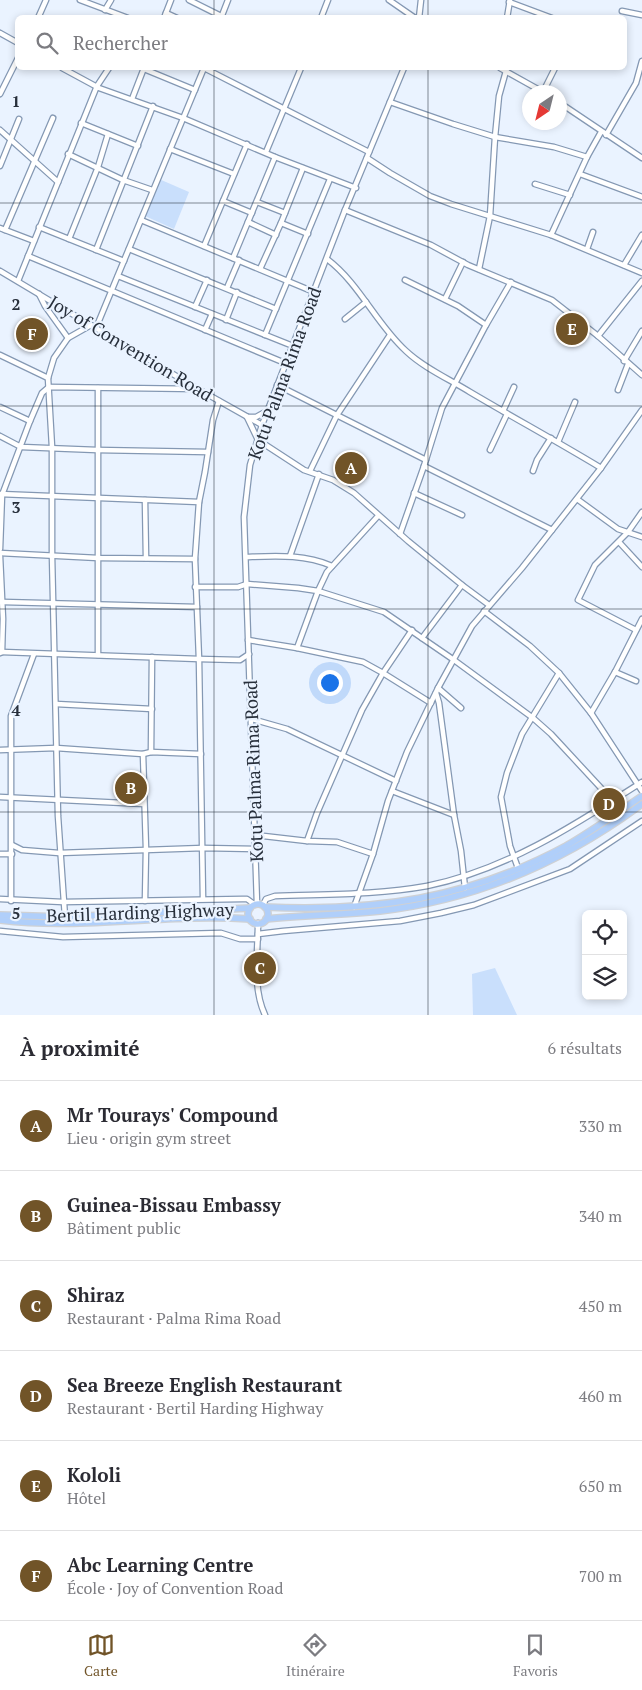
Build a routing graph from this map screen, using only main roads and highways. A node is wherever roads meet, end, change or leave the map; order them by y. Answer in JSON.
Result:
{"nodes":[{"id":1,"x":642,"y":796,"type":"edge"},
{"id":2,"x":642,"y":804,"type":"edge"},
{"id":3,"x":258,"y":906,"type":"junction"},
{"id":4,"x":0,"y":915,"type":"edge"},
{"id":5,"x":250,"y":919,"type":"junction"},
{"id":6,"x":266,"y":919,"type":"junction"},
{"id":7,"x":0,"y":920,"type":"edge"}],
"edges":[{"from":1,"to":3,"type":"main road","name":"Bertil Harding Highway"},
{"from":2,"to":6,"type":"main road","name":"Bertil Harding Highway"},
{"from":3,"to":4,"type":"main road","name":"Bertil Harding Highway"},
{"from":3,"to":5,"type":"main road","name":"Bertil Harding Highway"},
{"from":3,"to":6,"type":"main road"},
{"from":5,"to":6,"type":"main road","name":"Bertil Harding Highway"},
{"from":5,"to":7,"type":"main road","name":"Bertil Harding Highway"}]}
